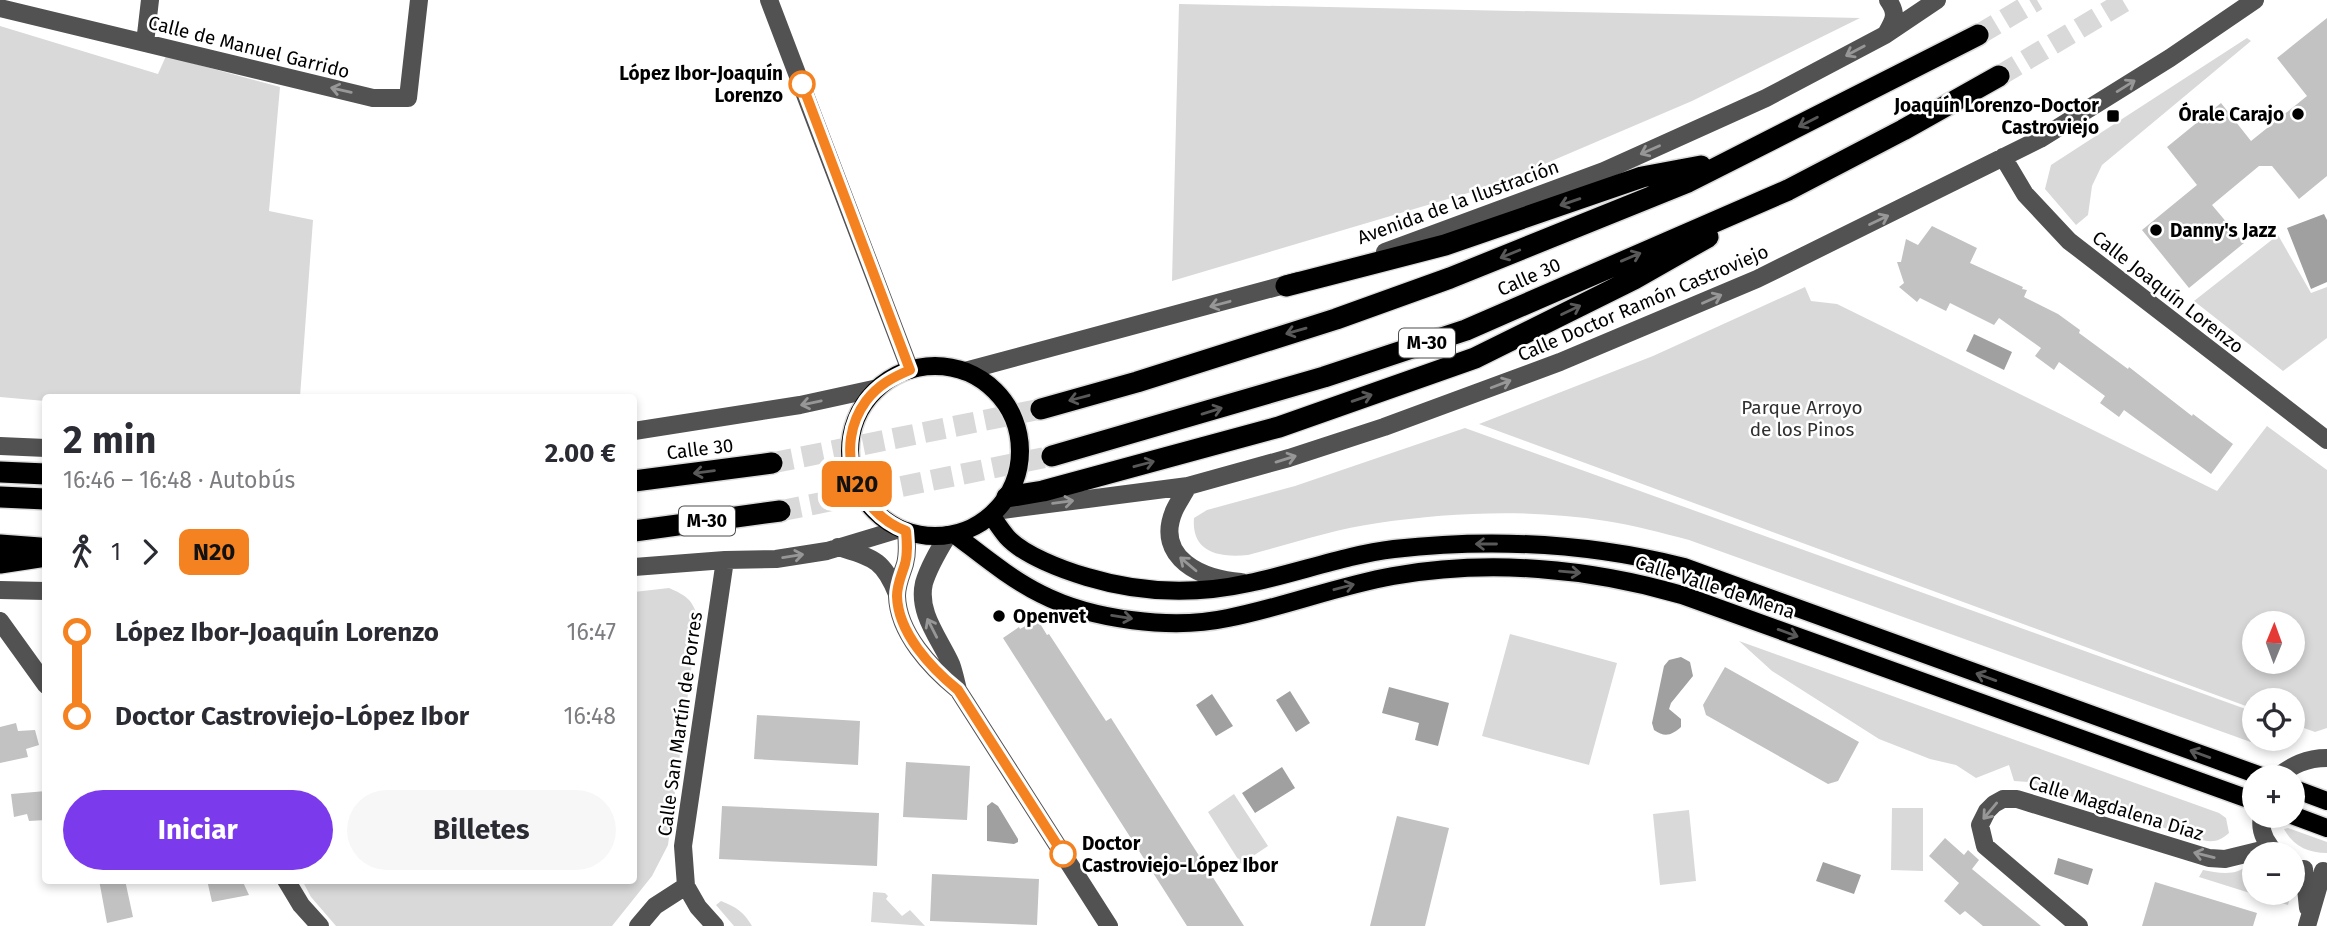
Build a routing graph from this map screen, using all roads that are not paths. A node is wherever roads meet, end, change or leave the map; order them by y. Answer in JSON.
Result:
{"nodes":[{"id":1,"x":150,"y":0,"type":"edge"},
{"id":2,"x":419,"y":0,"type":"edge"},
{"id":3,"x":769,"y":0,"type":"edge"},
{"id":4,"x":1888,"y":0,"type":"edge"},
{"id":5,"x":2255,"y":0,"type":"edge"},
{"id":6,"x":1931,"y":1,"type":"edge"},
{"id":7,"x":0,"y":8,"type":"edge"},
{"id":8,"x":1885,"y":35,"type":"junction"},
{"id":9,"x":1978,"y":35,"type":"tunnel mouth"},
{"id":10,"x":145,"y":43,"type":"junction"},
{"id":11,"x":1998,"y":76,"type":"tunnel mouth"},
{"id":12,"x":2003,"y":157,"type":"junction"},
{"id":13,"x":1731,"y":161,"type":"junction"},
{"id":14,"x":1788,"y":190,"type":"junction"},
{"id":15,"x":1286,"y":286,"type":"junction"},
{"id":16,"x":910,"y":370,"type":"junction"},
{"id":17,"x":965,"y":371,"type":"junction"},
{"id":18,"x":878,"y":388,"type":"junction"},
{"id":19,"x":1041,"y":409,"type":"tunnel mouth"},
{"id":20,"x":637,"y":430,"type":"edge"},
{"id":21,"x":2327,"y":440,"type":"edge"},
{"id":22,"x":0,"y":446,"type":"edge"},
{"id":23,"x":42,"y":448,"type":"edge"},
{"id":24,"x":1052,"y":456,"type":"tunnel mouth"},
{"id":25,"x":772,"y":463,"type":"tunnel mouth"},
{"id":26,"x":0,"y":472,"type":"edge"},
{"id":27,"x":42,"y":474,"type":"edge"},
{"id":28,"x":637,"y":481,"type":"edge"},
{"id":29,"x":1188,"y":486,"type":"junction"},
{"id":30,"x":0,"y":498,"type":"edge"},
{"id":31,"x":42,"y":499,"type":"edge"},
{"id":32,"x":998,"y":508,"type":"junction"},
{"id":33,"x":780,"y":512,"type":"tunnel mouth"},
{"id":34,"x":903,"y":530,"type":"junction"},
{"id":35,"x":637,"y":531,"type":"edge"},
{"id":36,"x":951,"y":534,"type":"junction"},
{"id":37,"x":0,"y":545,"type":"edge"},
{"id":38,"x":838,"y":547,"type":"junction"},
{"id":39,"x":42,"y":549,"type":"edge"},
{"id":40,"x":42,"y":557,"type":"edge"},
{"id":41,"x":725,"y":560,"type":"junction"},
{"id":42,"x":0,"y":563,"type":"edge"},
{"id":43,"x":637,"y":567,"type":"edge"},
{"id":44,"x":1251,"y":583,"type":"junction"},
{"id":45,"x":0,"y":590,"type":"edge"},
{"id":46,"x":42,"y":591,"type":"edge"},
{"id":47,"x":897,"y":595,"type":"junction"},
{"id":48,"x":0,"y":621,"type":"edge"},
{"id":49,"x":42,"y":679,"type":"edge"},
{"id":50,"x":958,"y":690,"type":"junction"},
{"id":51,"x":2327,"y":758,"type":"edge"},
{"id":52,"x":2292,"y":765,"type":"edge"},
{"id":53,"x":2242,"y":769,"type":"edge"},
{"id":54,"x":2305,"y":793,"type":"edge"},
{"id":55,"x":2242,"y":797,"type":"edge"},
{"id":56,"x":2327,"y":801,"type":"edge"},
{"id":57,"x":2305,"y":820,"type":"edge"},
{"id":58,"x":2327,"y":828,"type":"edge"},
{"id":59,"x":2242,"y":856,"type":"edge"},
{"id":60,"x":2305,"y":868,"type":"edge"},
{"id":61,"x":2325,"y":870,"type":"edge"},
{"id":62,"x":288,"y":884,"type":"edge"},
{"id":63,"x":686,"y":886,"type":"junction"},
{"id":64,"x":2308,"y":920,"type":"edge"},
{"id":65,"x":320,"y":926,"type":"edge"},
{"id":66,"x":638,"y":926,"type":"edge"},
{"id":67,"x":715,"y":926,"type":"edge"},
{"id":68,"x":1109,"y":926,"type":"edge"},
{"id":69,"x":2079,"y":926,"type":"edge"}],
"edges":[{"from":1,"to":10,"type":"street"},
{"from":2,"to":10,"type":"street","name":"Calle de Manuel Garrido","one_way":true},
{"from":3,"to":16,"type":"street"},
{"from":4,"to":8,"type":"street"},
{"from":12,"to":5,"type":"street","name":"Calle Doctor Ramón Castroviejo","one_way":true},
{"from":6,"to":8,"type":"street","name":"Avenida de la Ilustración"},
{"from":7,"to":10,"type":"street","name":"Calle de Manuel Garrido"},
{"from":8,"to":15,"type":"street","name":"Avenida de la Ilustración","one_way":true},
{"from":9,"to":13,"type":"highway","name":"Calle 30","one_way":true},
{"from":11,"to":14,"type":"highway","name":"Calle 30","number":"M-30"},
{"from":12,"to":21,"type":"street","name":"Calle Joaquín Lorenzo"},
{"from":29,"to":12,"type":"street","name":"Calle Doctor Ramón Castroviejo","one_way":true},
{"from":13,"to":15,"type":"highway","one_way":true},
{"from":13,"to":19,"type":"highway","name":"Calle 30","one_way":true},
{"from":24,"to":14,"type":"highway","name":"Calle 30","number":"M-30","one_way":true},
{"from":32,"to":14,"type":"highway","one_way":true},
{"from":15,"to":17,"type":"street","name":"Avenida de la Ilustración","one_way":true},
{"from":16,"to":17,"type":"main road"},
{"from":16,"to":18,"type":"main road"},
{"from":17,"to":32,"type":"main road"},
{"from":18,"to":20,"type":"street","one_way":true},
{"from":18,"to":34,"type":"main road"},
{"from":22,"to":23,"type":"street"},
{"from":25,"to":28,"type":"highway","name":"Calle 30","one_way":true},
{"from":26,"to":27,"type":"highway"},
{"from":32,"to":29,"type":"street","name":"Calle Doctor Ramón Castroviejo","one_way":true},
{"from":44,"to":29,"type":"street","one_way":true},
{"from":30,"to":31,"type":"highway"},
{"from":32,"to":36,"type":"main road"},
{"from":32,"to":44,"type":"main road","name":"Calle Valle de Mena"},
{"from":33,"to":35,"type":"highway","number":"M-30"},
{"from":34,"to":36,"type":"main road"},
{"from":34,"to":38,"type":"street"},
{"from":34,"to":47,"type":"street"},
{"from":50,"to":36,"type":"street","one_way":true},
{"from":36,"to":55,"type":"main road","name":"Calle Valle de Mena","one_way":true},
{"from":37,"to":39,"type":"highway"},
{"from":41,"to":38,"type":"street","one_way":true},
{"from":38,"to":47,"type":"street"},
{"from":40,"to":42,"type":"highway"},
{"from":41,"to":43,"type":"street"},
{"from":41,"to":63,"type":"street","name":"Calle San Martín de Porres"},
{"from":53,"to":44,"type":"main road","name":"Calle Valle de Mena","one_way":true},
{"from":45,"to":46,"type":"street"},
{"from":47,"to":50,"type":"street"},
{"from":48,"to":49,"type":"street"},
{"from":50,"to":68,"type":"street"},
{"from":51,"to":52,"type":"street"},
{"from":54,"to":56,"type":"main road"},
{"from":57,"to":58,"type":"main road"},
{"from":59,"to":69,"type":"street","name":"Calle Magdalena Díaz","one_way":true},
{"from":60,"to":61,"type":"street"},
{"from":61,"to":64,"type":"street"},
{"from":62,"to":65,"type":"street"},
{"from":63,"to":66,"type":"street"},
{"from":63,"to":67,"type":"street","name":"Calle San Martín de Porres"}]}
